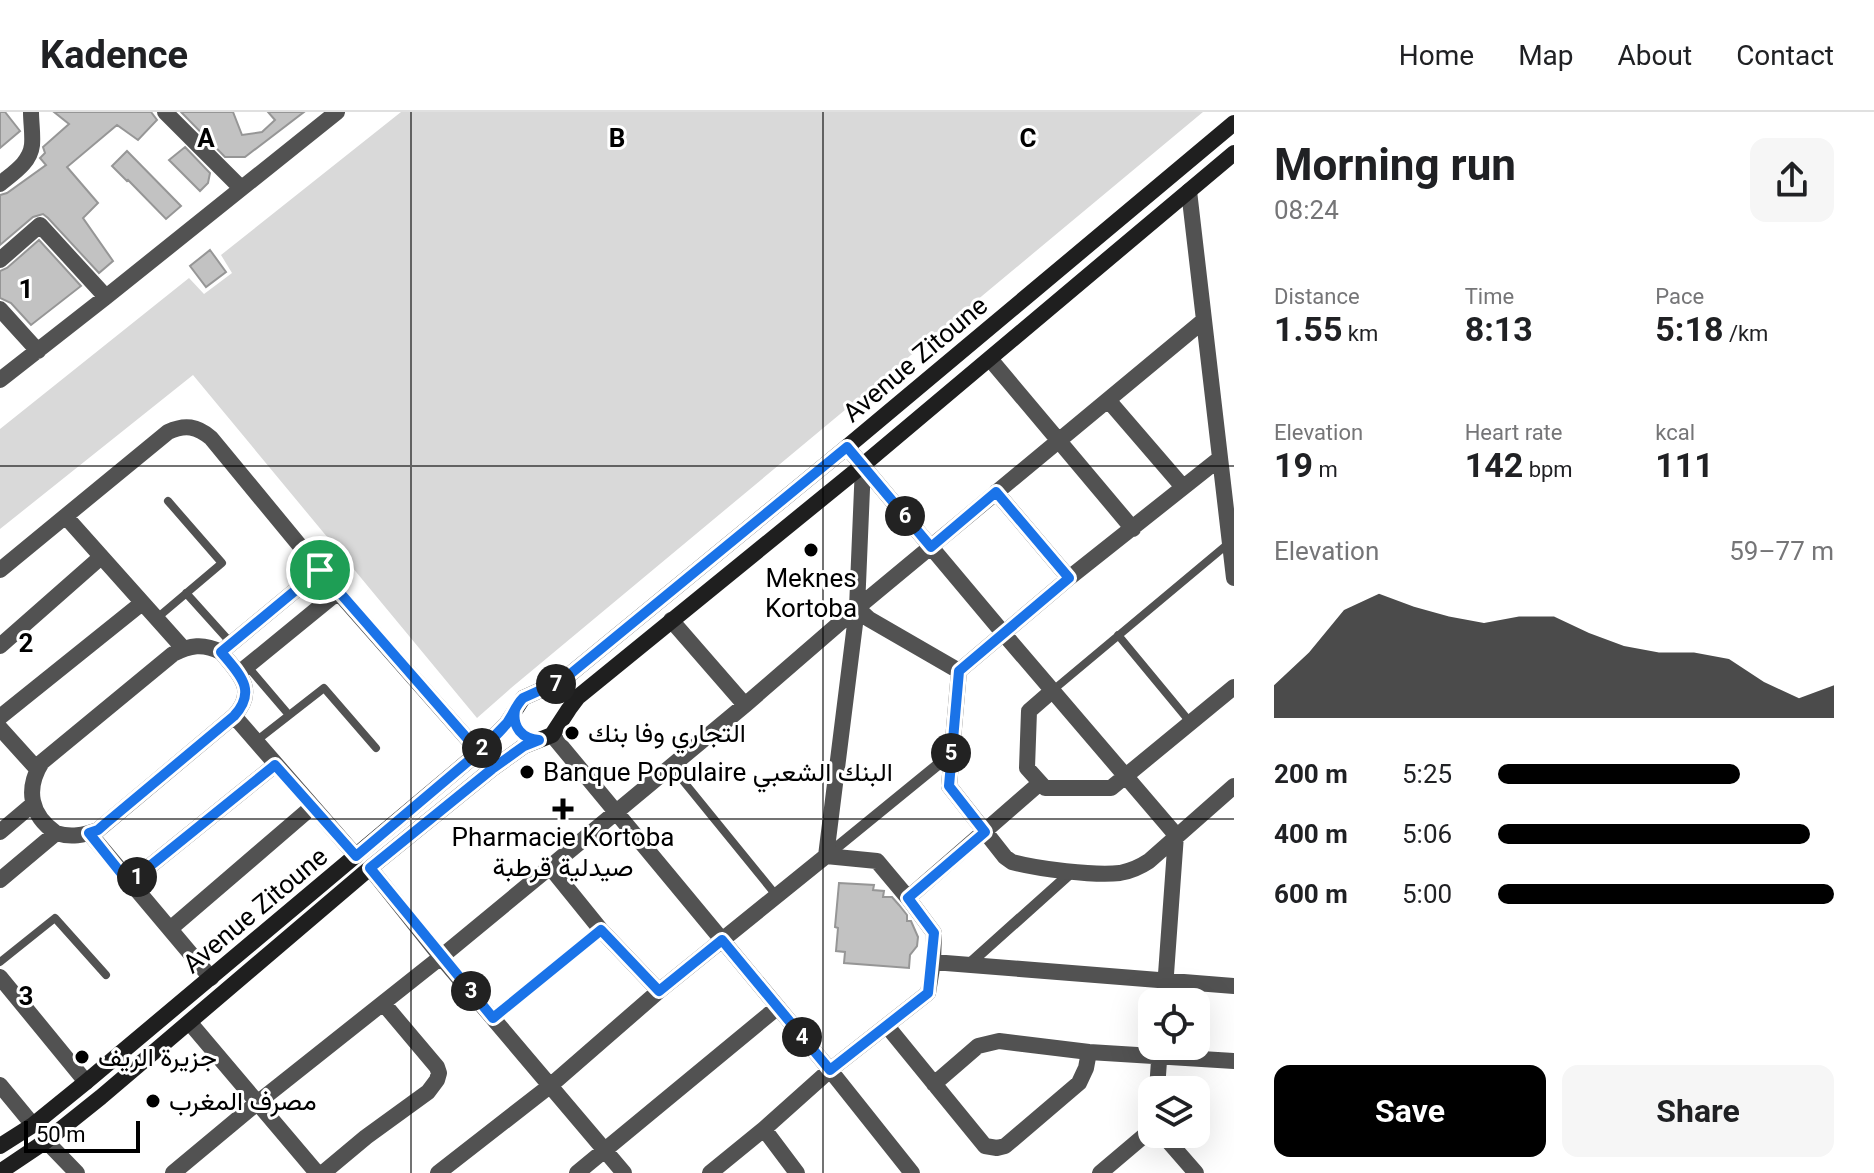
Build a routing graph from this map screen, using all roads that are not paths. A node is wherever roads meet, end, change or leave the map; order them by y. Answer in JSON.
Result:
{"nodes":[{"id":1,"x":31,"y":112,"type":"edge"},
{"id":2,"x":337,"y":112,"type":"edge"},
{"id":3,"x":174,"y":115,"type":"edge"},
{"id":4,"x":1234,"y":123,"type":"edge"},
{"id":5,"x":1234,"y":153,"type":"edge"},
{"id":6,"x":0,"y":184,"type":"edge"},
{"id":7,"x":241,"y":188,"type":"junction"},
{"id":8,"x":1189,"y":191,"type":"junction"},
{"id":9,"x":0,"y":260,"type":"edge"},
{"id":10,"x":106,"y":297,"type":"junction"},
{"id":11,"x":0,"y":309,"type":"edge"},
{"id":12,"x":1203,"y":321,"type":"junction"},
{"id":13,"x":38,"y":351,"type":"junction"},
{"id":14,"x":990,"y":359,"type":"junction"},
{"id":15,"x":0,"y":380,"type":"edge"},
{"id":16,"x":1108,"y":400,"type":"junction"},
{"id":17,"x":1059,"y":441,"type":"junction"},
{"id":18,"x":847,"y":447,"type":"junction"},
{"id":19,"x":1219,"y":459,"type":"junction"},
{"id":20,"x":863,"y":465,"type":"junction"},
{"id":21,"x":1183,"y":487,"type":"junction"},
{"id":22,"x":996,"y":492,"type":"junction"},
{"id":23,"x":168,"y":501,"type":"dead end"},
{"id":24,"x":66,"y":517,"type":"junction"},
{"id":25,"x":1133,"y":529,"type":"junction"},
{"id":26,"x":1230,"y":542,"type":"junction"},
{"id":27,"x":931,"y":547,"type":"junction"},
{"id":28,"x":101,"y":557,"type":"junction"},
{"id":29,"x":0,"y":570,"type":"edge"},
{"id":30,"x":320,"y":570,"type":"junction"},
{"id":31,"x":1069,"y":578,"type":"junction"},
{"id":32,"x":1234,"y":578,"type":"edge"},
{"id":33,"x":338,"y":592,"type":"junction"},
{"id":34,"x":186,"y":593,"type":"junction"},
{"id":35,"x":142,"y":603,"type":"junction"},
{"id":36,"x":857,"y":608,"type":"junction"},
{"id":37,"x":156,"y":618,"type":"junction"},
{"id":38,"x":671,"y":620,"type":"junction"},
{"id":39,"x":1004,"y":634,"type":"junction"},
{"id":40,"x":1118,"y":635,"type":"junction"},
{"id":41,"x":0,"y":646,"type":"edge"},
{"id":42,"x":183,"y":648,"type":"junction"},
{"id":43,"x":226,"y":648,"type":"junction"},
{"id":44,"x":243,"y":670,"type":"junction"},
{"id":45,"x":959,"y":671,"type":"junction"},
{"id":46,"x":1234,"y":687,"type":"edge"},
{"id":47,"x":1052,"y":691,"type":"junction"},
{"id":48,"x":530,"y":694,"type":"junction"},
{"id":49,"x":745,"y":705,"type":"junction"},
{"id":50,"x":515,"y":710,"type":"junction"},
{"id":51,"x":289,"y":715,"type":"junction"},
{"id":52,"x":234,"y":716,"type":"junction"},
{"id":53,"x":0,"y":717,"type":"edge"},
{"id":54,"x":1190,"y":722,"type":"junction"},
{"id":55,"x":0,"y":728,"type":"edge"},
{"id":56,"x":551,"y":732,"type":"junction"},
{"id":57,"x":256,"y":741,"type":"junction"},
{"id":58,"x":376,"y":748,"type":"dead end"},
{"id":59,"x":479,"y":752,"type":"junction"},
{"id":60,"x":951,"y":754,"type":"junction"},
{"id":61,"x":275,"y":765,"type":"junction"},
{"id":62,"x":671,"y":765,"type":"junction"},
{"id":63,"x":37,"y":769,"type":"junction"},
{"id":64,"x":1124,"y":776,"type":"junction"},
{"id":65,"x":1040,"y":783,"type":"junction"},
{"id":66,"x":1234,"y":786,"type":"edge"},
{"id":67,"x":33,"y":804,"type":"junction"},
{"id":68,"x":312,"y":807,"type":"junction"},
{"id":69,"x":616,"y":812,"type":"junction"},
{"id":70,"x":0,"y":832,"type":"edge"},
{"id":71,"x":985,"y":832,"type":"junction"},
{"id":72,"x":56,"y":833,"type":"junction"},
{"id":73,"x":89,"y":833,"type":"junction"},
{"id":74,"x":1176,"y":835,"type":"junction"},
{"id":75,"x":356,"y":856,"type":"junction"},
{"id":76,"x":826,"y":856,"type":"junction"},
{"id":77,"x":550,"y":867,"type":"junction"},
{"id":78,"x":370,"y":868,"type":"junction"},
{"id":79,"x":1073,"y":871,"type":"junction"},
{"id":80,"x":0,"y":880,"type":"edge"},
{"id":81,"x":129,"y":883,"type":"junction"},
{"id":82,"x":778,"y":897,"type":"junction"},
{"id":83,"x":908,"y":898,"type":"junction"},
{"id":84,"x":170,"y":929,"type":"junction"},
{"id":85,"x":601,"y":930,"type":"junction"},
{"id":86,"x":722,"y":940,"type":"junction"},
{"id":87,"x":441,"y":957,"type":"junction"},
{"id":88,"x":0,"y":962,"type":"edge"},
{"id":89,"x":933,"y":962,"type":"junction"},
{"id":90,"x":968,"y":965,"type":"junction"},
{"id":91,"x":106,"y":975,"type":"dead end"},
{"id":92,"x":0,"y":977,"type":"edge"},
{"id":93,"x":211,"y":978,"type":"junction"},
{"id":94,"x":1166,"y":981,"type":"junction"},
{"id":95,"x":1234,"y":986,"type":"edge"},
{"id":96,"x":1165,"y":988,"type":"edge"},
{"id":97,"x":659,"y":991,"type":"junction"},
{"id":98,"x":383,"y":1003,"type":"junction"},
{"id":99,"x":778,"y":1007,"type":"junction"},
{"id":100,"x":493,"y":1018,"type":"junction"},
{"id":101,"x":190,"y":1023,"type":"junction"},
{"id":102,"x":887,"y":1026,"type":"junction"},
{"id":103,"x":1089,"y":1052,"type":"junction"},
{"id":104,"x":1138,"y":1052,"type":"edge"},
{"id":105,"x":1210,"y":1058,"type":"edge"},
{"id":106,"x":1234,"y":1061,"type":"edge"},
{"id":107,"x":830,"y":1070,"type":"junction"},
{"id":108,"x":86,"y":1082,"type":"junction"},
{"id":109,"x":934,"y":1084,"type":"junction"},
{"id":110,"x":0,"y":1085,"type":"edge"},
{"id":111,"x":551,"y":1085,"type":"junction"},
{"id":112,"x":257,"y":1103,"type":"junction"},
{"id":113,"x":33,"y":1125,"type":"junction"},
{"id":114,"x":764,"y":1129,"type":"junction"},
{"id":115,"x":46,"y":1141,"type":"junction"},
{"id":116,"x":1138,"y":1141,"type":"edge"},
{"id":117,"x":0,"y":1146,"type":"edge"},
{"id":118,"x":1174,"y":1148,"type":"edge"},
{"id":119,"x":605,"y":1149,"type":"junction"},
{"id":120,"x":0,"y":1172,"type":"edge"},
{"id":121,"x":77,"y":1173,"type":"edge"},
{"id":122,"x":173,"y":1173,"type":"edge"},
{"id":123,"x":317,"y":1173,"type":"edge"},
{"id":124,"x":323,"y":1173,"type":"edge"},
{"id":125,"x":438,"y":1173,"type":"edge"},
{"id":126,"x":577,"y":1173,"type":"edge"},
{"id":127,"x":624,"y":1173,"type":"edge"},
{"id":128,"x":710,"y":1173,"type":"edge"},
{"id":129,"x":797,"y":1173,"type":"edge"},
{"id":130,"x":912,"y":1173,"type":"edge"},
{"id":131,"x":1100,"y":1173,"type":"edge"},
{"id":132,"x":1196,"y":1173,"type":"edge"}],
"edges":[{"from":1,"to":6,"type":"street"},
{"from":2,"to":7,"type":"street"},
{"from":3,"to":7,"type":"street"},
{"from":4,"to":18,"type":"main road","name":"Avenue Zitoune"},
{"from":5,"to":8,"type":"main road","name":"Avenue Zitoune"},
{"from":7,"to":10,"type":"street"},
{"from":8,"to":12,"type":"street"},
{"from":8,"to":14,"type":"main road","name":"Avenue Zitoune"},
{"from":9,"to":10,"type":"street"},
{"from":10,"to":13,"type":"street"},
{"from":11,"to":13,"type":"street"},
{"from":12,"to":16,"type":"street"},
{"from":12,"to":19,"type":"street"},
{"from":13,"to":15,"type":"street"},
{"from":14,"to":17,"type":"street"},
{"from":14,"to":20,"type":"main road","name":"Avenue Zitoune"},
{"from":16,"to":17,"type":"street"},
{"from":16,"to":21,"type":"street"},
{"from":17,"to":22,"type":"street"},
{"from":17,"to":25,"type":"street"},
{"from":18,"to":20,"type":"street"},
{"from":18,"to":48,"type":"main road","name":"Avenue Zitoune"},
{"from":19,"to":21,"type":"street"},
{"from":19,"to":26,"type":"street"},
{"from":20,"to":27,"type":"street"},
{"from":20,"to":36,"type":"street"},
{"from":20,"to":38,"type":"main road","name":"Avenue Zitoune"},
{"from":21,"to":25,"type":"street"},
{"from":22,"to":27,"type":"street"},
{"from":22,"to":31,"type":"street"},
{"from":23,"to":34,"type":"lane"},
{"from":24,"to":28,"type":"street"},
{"from":24,"to":29,"type":"street"},
{"from":24,"to":30,"type":"street"},
{"from":25,"to":31,"type":"street"},
{"from":26,"to":32,"type":"street"},
{"from":26,"to":40,"type":"lane"},
{"from":27,"to":36,"type":"street"},
{"from":27,"to":39,"type":"street"},
{"from":28,"to":35,"type":"street"},
{"from":28,"to":41,"type":"street"},
{"from":30,"to":33,"type":"street"},
{"from":30,"to":43,"type":"street"},
{"from":31,"to":39,"type":"street"},
{"from":33,"to":44,"type":"street"},
{"from":33,"to":59,"type":"street"},
{"from":34,"to":37,"type":"lane"},
{"from":34,"to":43,"type":"lane"},
{"from":35,"to":37,"type":"street"},
{"from":35,"to":53,"type":"street"},
{"from":36,"to":45,"type":"street"},
{"from":36,"to":49,"type":"street"},
{"from":36,"to":76,"type":"street"},
{"from":37,"to":42,"type":"street"},
{"from":38,"to":49,"type":"street"},
{"from":38,"to":56,"type":"main road","name":"Avenue Zitoune"},
{"from":39,"to":45,"type":"street"},
{"from":39,"to":47,"type":"street"},
{"from":40,"to":47,"type":"lane"},
{"from":40,"to":54,"type":"lane"},
{"from":42,"to":43,"type":"street"},
{"from":42,"to":63,"type":"street"},
{"from":43,"to":44,"type":"street"},
{"from":44,"to":51,"type":"lane"},
{"from":44,"to":52,"type":"street"},
{"from":45,"to":60,"type":"street"},
{"from":46,"to":54,"type":"street"},
{"from":47,"to":64,"type":"street"},
{"from":47,"to":65,"type":"street"},
{"from":48,"to":50,"type":"main road","name":"Avenue Zitoune"},
{"from":48,"to":56,"type":"main road"},
{"from":49,"to":62,"type":"street"},
{"from":50,"to":56,"type":"main road"},
{"from":50,"to":59,"type":"main road","name":"Avenue Zitoune"},
{"from":51,"to":57,"type":"lane"},
{"from":51,"to":58,"type":"lane"},
{"from":52,"to":57,"type":"street"},
{"from":52,"to":73,"type":"street"},
{"from":54,"to":64,"type":"street"},
{"from":55,"to":63,"type":"street"},
{"from":56,"to":69,"type":"street"},
{"from":56,"to":78,"type":"main road","name":"Avenue Zitoune"},
{"from":57,"to":61,"type":"street"},
{"from":59,"to":75,"type":"main road","name":"Avenue Zitoune"},
{"from":60,"to":71,"type":"street"},
{"from":60,"to":76,"type":"street"},
{"from":61,"to":68,"type":"street"},
{"from":61,"to":81,"type":"street"},
{"from":62,"to":69,"type":"street"},
{"from":62,"to":82,"type":"lane"},
{"from":63,"to":67,"type":"street"},
{"from":64,"to":65,"type":"street"},
{"from":64,"to":74,"type":"street"},
{"from":65,"to":71,"type":"street"},
{"from":66,"to":74,"type":"street"},
{"from":67,"to":70,"type":"street"},
{"from":67,"to":72,"type":"street"},
{"from":68,"to":75,"type":"street"},
{"from":68,"to":84,"type":"street"},
{"from":69,"to":77,"type":"street"},
{"from":69,"to":86,"type":"street"},
{"from":71,"to":79,"type":"street"},
{"from":71,"to":83,"type":"street"},
{"from":72,"to":73,"type":"street"},
{"from":72,"to":80,"type":"street"},
{"from":73,"to":81,"type":"street"},
{"from":74,"to":79,"type":"street"},
{"from":74,"to":94,"type":"street"},
{"from":75,"to":93,"type":"main road","name":"Avenue Zitoune"},
{"from":76,"to":82,"type":"street"},
{"from":76,"to":83,"type":"street"},
{"from":77,"to":85,"type":"street"},
{"from":77,"to":87,"type":"street"},
{"from":78,"to":87,"type":"street"},
{"from":78,"to":101,"type":"main road","name":"Avenue Zitoune"},
{"from":79,"to":90,"type":"street"},
{"from":81,"to":84,"type":"street"},
{"from":82,"to":86,"type":"street"},
{"from":83,"to":89,"type":"street"},
{"from":84,"to":93,"type":"street"},
{"from":85,"to":97,"type":"street"},
{"from":85,"to":100,"type":"lane"},
{"from":86,"to":97,"type":"street"},
{"from":86,"to":99,"type":"street"},
{"from":87,"to":98,"type":"street"},
{"from":87,"to":100,"type":"street"},
{"from":88,"to":91,"type":"lane"},
{"from":89,"to":90,"type":"street"},
{"from":89,"to":102,"type":"street"},
{"from":90,"to":94,"type":"street"},
{"from":92,"to":108,"type":"street"},
{"from":93,"to":108,"type":"main road","name":"Avenue Zitoune"},
{"from":94,"to":95,"type":"street"},
{"from":94,"to":96,"type":"street"},
{"from":97,"to":111,"type":"street"},
{"from":98,"to":112,"type":"street"},
{"from":98,"to":124,"type":"street"},
{"from":99,"to":107,"type":"street"},
{"from":99,"to":119,"type":"street"},
{"from":100,"to":111,"type":"street"},
{"from":101,"to":112,"type":"street"},
{"from":101,"to":115,"type":"main road","name":"Avenue Zitoune"},
{"from":102,"to":107,"type":"street"},
{"from":102,"to":109,"type":"street"},
{"from":103,"to":104,"type":"street"},
{"from":103,"to":109,"type":"street"},
{"from":103,"to":109,"type":"street"},
{"from":105,"to":106,"type":"street"},
{"from":107,"to":114,"type":"street"},
{"from":107,"to":130,"type":"street"},
{"from":108,"to":113,"type":"main road","name":"Avenue Zitoune"},
{"from":110,"to":113,"type":"street"},
{"from":111,"to":119,"type":"street"},
{"from":111,"to":125,"type":"street"},
{"from":112,"to":122,"type":"street"},
{"from":112,"to":123,"type":"street"},
{"from":113,"to":117,"type":"main road","name":"Avenue Zitoune"},
{"from":114,"to":128,"type":"street"},
{"from":114,"to":129,"type":"street"},
{"from":115,"to":120,"type":"main road","name":"Avenue Zitoune"},
{"from":115,"to":121,"type":"street"},
{"from":116,"to":131,"type":"street"},
{"from":118,"to":132,"type":"street"},
{"from":119,"to":126,"type":"street"},
{"from":119,"to":127,"type":"street"}]}
